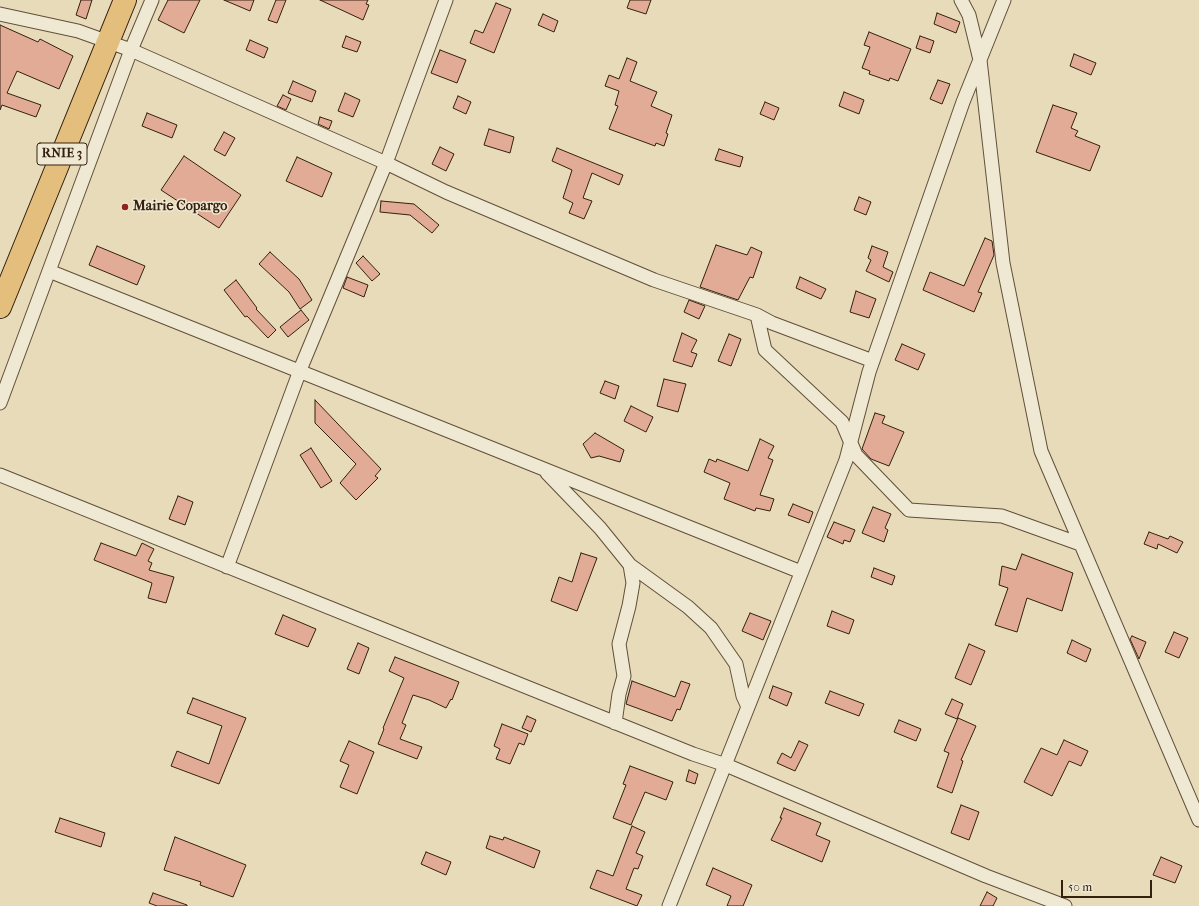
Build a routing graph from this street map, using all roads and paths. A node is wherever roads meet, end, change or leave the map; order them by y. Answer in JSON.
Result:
{"nodes":[{"id":1,"x":125,"y":0,"type":"edge"},
{"id":2,"x":152,"y":0,"type":"edge"},
{"id":3,"x":446,"y":0,"type":"edge"},
{"id":4,"x":961,"y":0,"type":"edge"},
{"id":5,"x":1004,"y":0,"type":"edge"},
{"id":6,"x":0,"y":14,"type":"edge"},
{"id":7,"x":108,"y":42,"type":"junction"},
{"id":8,"x":131,"y":50,"type":"junction"},
{"id":9,"x":980,"y":60,"type":"junction"},
{"id":10,"x":386,"y":163,"type":"junction"},
{"id":11,"x":49,"y":271,"type":"junction"},
{"id":12,"x":0,"y":307,"type":"edge"},
{"id":13,"x":757,"y":315,"type":"junction"},
{"id":14,"x":873,"y":361,"type":"junction"},
{"id":15,"x":299,"y":371,"type":"junction"},
{"id":16,"x":0,"y":403,"type":"edge"},
{"id":17,"x":851,"y":440,"type":"junction"},
{"id":18,"x":543,"y":469,"type":"junction"},
{"id":19,"x":0,"y":475,"type":"edge"},
{"id":20,"x":1080,"y":544,"type":"junction"},
{"id":21,"x":630,"y":565,"type":"junction"},
{"id":22,"x":227,"y":567,"type":"junction"},
{"id":23,"x":801,"y":572,"type":"junction"},
{"id":24,"x":748,"y":707,"type":"junction"},
{"id":25,"x":615,"y":723,"type":"junction"},
{"id":26,"x":726,"y":764,"type":"junction"},
{"id":27,"x":1199,"y":820,"type":"edge"},
{"id":28,"x":669,"y":906,"type":"edge"},
{"id":29,"x":1066,"y":906,"type":"edge"}],
"edges":[{"from":1,"to":7,"type":"highway","number":"RNIE 3"},
{"from":2,"to":8,"type":"street"},
{"from":3,"to":10,"type":"street"},
{"from":4,"to":9,"type":"street"},
{"from":5,"to":9,"type":"street"},
{"from":6,"to":7,"type":"street"},
{"from":7,"to":8,"type":"street"},
{"from":7,"to":12,"type":"highway","number":"RNIE 3"},
{"from":8,"to":10,"type":"street"},
{"from":8,"to":11,"type":"street"},
{"from":9,"to":14,"type":"street"},
{"from":9,"to":20,"type":"street"},
{"from":10,"to":13,"type":"street"},
{"from":10,"to":15,"type":"street"},
{"from":11,"to":15,"type":"street"},
{"from":11,"to":16,"type":"street"},
{"from":13,"to":14,"type":"street"},
{"from":13,"to":17,"type":"street"},
{"from":14,"to":17,"type":"street"},
{"from":15,"to":18,"type":"street"},
{"from":15,"to":22,"type":"street"},
{"from":17,"to":20,"type":"street"},
{"from":17,"to":23,"type":"street"},
{"from":18,"to":21,"type":"street"},
{"from":18,"to":23,"type":"street"},
{"from":19,"to":22,"type":"street"},
{"from":20,"to":27,"type":"street"},
{"from":21,"to":24,"type":"street"},
{"from":21,"to":25,"type":"street"},
{"from":22,"to":25,"type":"street"},
{"from":23,"to":24,"type":"street"},
{"from":24,"to":26,"type":"street"},
{"from":25,"to":26,"type":"street"},
{"from":26,"to":28,"type":"street"},
{"from":26,"to":29,"type":"street"}]}
